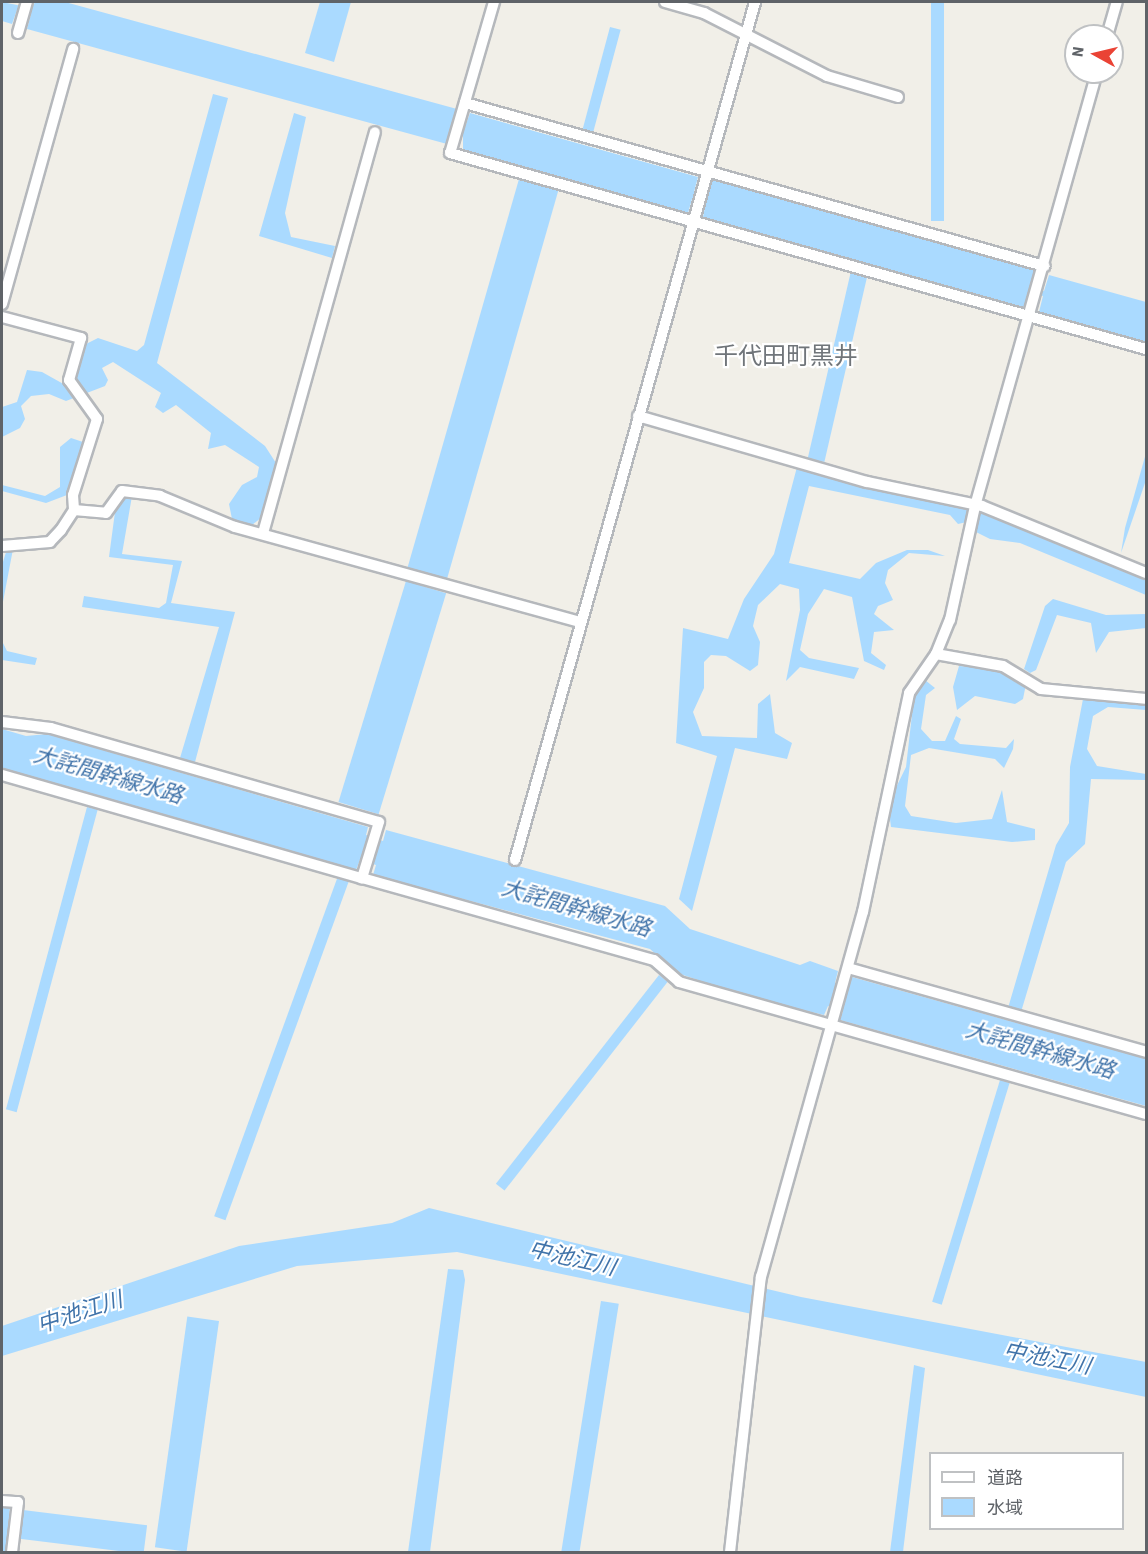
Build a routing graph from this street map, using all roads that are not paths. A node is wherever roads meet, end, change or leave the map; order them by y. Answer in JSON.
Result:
{"nodes":[{"id":1,"x":494,"y":2,"type":"edge"},
{"id":2,"x":665,"y":2,"type":"edge"},
{"id":3,"x":754,"y":2,"type":"edge"},
{"id":4,"x":1117,"y":2,"type":"edge"},
{"id":5,"x":26,"y":6,"type":"edge"},
{"id":6,"x":1111,"y":24,"type":"edge"},
{"id":7,"x":18,"y":33,"type":"dead end"},
{"id":8,"x":746,"y":34,"type":"junction"},
{"id":9,"x":73,"y":49,"type":"dead end"},
{"id":10,"x":1094,"y":84,"type":"edge"},
{"id":11,"x":898,"y":97,"type":"dead end"},
{"id":12,"x":465,"y":103,"type":"junction"},
{"id":13,"x":375,"y":132,"type":"dead end"},
{"id":14,"x":707,"y":170,"type":"junction"},
{"id":15,"x":693,"y":221,"type":"junction"},
{"id":16,"x":1044,"y":266,"type":"junction"},
{"id":17,"x":2,"y":304,"type":"edge"},
{"id":18,"x":2,"y":317,"type":"edge"},
{"id":19,"x":1030,"y":317,"type":"junction"},
{"id":20,"x":1146,"y":349,"type":"edge"},
{"id":21,"x":638,"y":416,"type":"junction"},
{"id":22,"x":976,"y":508,"type":"junction"},
{"id":23,"x":74,"y":510,"type":"junction"},
{"id":24,"x":263,"y":533,"type":"junction"},
{"id":25,"x":2,"y":546,"type":"edge"},
{"id":26,"x":1146,"y":573,"type":"edge"},
{"id":27,"x":580,"y":622,"type":"junction"},
{"id":28,"x":936,"y":654,"type":"junction"},
{"id":29,"x":1146,"y":699,"type":"edge"},
{"id":30,"x":2,"y":722,"type":"edge"},
{"id":31,"x":2,"y":775,"type":"edge"},
{"id":32,"x":514,"y":860,"type":"dead end"},
{"id":33,"x":362,"y":878,"type":"junction"},
{"id":34,"x":848,"y":968,"type":"junction"},
{"id":35,"x":831,"y":1024,"type":"junction"},
{"id":36,"x":1146,"y":1052,"type":"edge"},
{"id":37,"x":1146,"y":1114,"type":"edge"},
{"id":38,"x":2,"y":1501,"type":"edge"},
{"id":39,"x":12,"y":1552,"type":"edge"},
{"id":40,"x":730,"y":1552,"type":"edge"}],
"edges":[{"from":1,"to":12,"type":"street"},
{"from":2,"to":8,"type":"street"},
{"from":3,"to":8,"type":"street"},
{"from":4,"to":6,"type":"street"},
{"from":5,"to":7,"type":"street"},
{"from":8,"to":11,"type":"street"},
{"from":8,"to":14,"type":"street"},
{"from":9,"to":17,"type":"street"},
{"from":10,"to":16,"type":"street"},
{"from":12,"to":14,"type":"street"},
{"from":12,"to":15,"type":"street"},
{"from":13,"to":24,"type":"street"},
{"from":14,"to":15,"type":"street"},
{"from":14,"to":16,"type":"street"},
{"from":15,"to":19,"type":"street"},
{"from":15,"to":21,"type":"street"},
{"from":16,"to":19,"type":"street"},
{"from":18,"to":23,"type":"street"},
{"from":19,"to":20,"type":"street"},
{"from":19,"to":22,"type":"street"},
{"from":21,"to":22,"type":"street"},
{"from":21,"to":27,"type":"street"},
{"from":22,"to":26,"type":"street"},
{"from":22,"to":28,"type":"street"},
{"from":23,"to":24,"type":"street"},
{"from":23,"to":25,"type":"street"},
{"from":24,"to":27,"type":"street"},
{"from":27,"to":32,"type":"street"},
{"from":28,"to":29,"type":"street"},
{"from":28,"to":34,"type":"street"},
{"from":30,"to":33,"type":"street"},
{"from":31,"to":33,"type":"street"},
{"from":33,"to":35,"type":"street"},
{"from":34,"to":35,"type":"street"},
{"from":34,"to":36,"type":"street"},
{"from":35,"to":37,"type":"street"},
{"from":35,"to":40,"type":"street"},
{"from":38,"to":39,"type":"street"}]}
